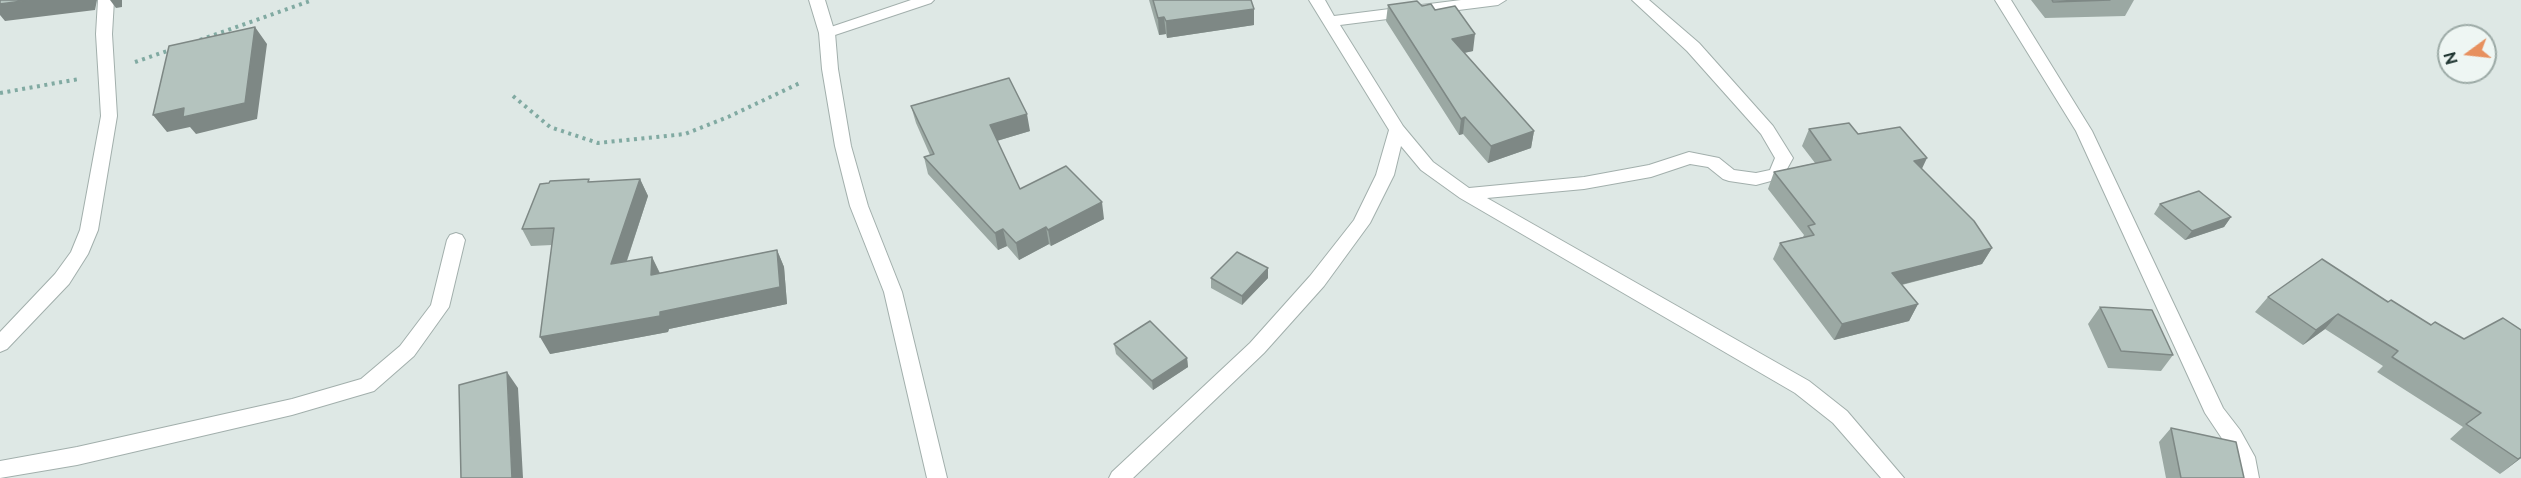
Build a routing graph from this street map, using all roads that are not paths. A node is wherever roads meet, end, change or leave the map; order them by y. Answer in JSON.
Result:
{"nodes":[{"id":1,"x":106,"y":0,"type":"edge"},
{"id":2,"x":817,"y":0,"type":"edge"},
{"id":3,"x":926,"y":0,"type":"edge"},
{"id":4,"x":1317,"y":0,"type":"edge"},
{"id":5,"x":1498,"y":0,"type":"edge"},
{"id":6,"x":1640,"y":0,"type":"edge"},
{"id":7,"x":2003,"y":0,"type":"edge"},
{"id":8,"x":1330,"y":21,"type":"junction"},
{"id":9,"x":827,"y":33,"type":"junction"},
{"id":10,"x":1397,"y":130,"type":"junction"},
{"id":11,"x":1466,"y":194,"type":"junction"},
{"id":12,"x":456,"y":240,"type":"dead end"},
{"id":13,"x":0,"y":344,"type":"edge"},
{"id":14,"x":0,"y":470,"type":"edge"},
{"id":15,"x":938,"y":478,"type":"edge"},
{"id":16,"x":1119,"y":478,"type":"edge"},
{"id":17,"x":1894,"y":478,"type":"edge"},
{"id":18,"x":2249,"y":478,"type":"edge"}],
"edges":[{"from":1,"to":13,"type":"street"},
{"from":2,"to":9,"type":"street"},
{"from":3,"to":9,"type":"street"},
{"from":4,"to":8,"type":"street"},
{"from":5,"to":8,"type":"street"},
{"from":6,"to":11,"type":"street"},
{"from":7,"to":18,"type":"street"},
{"from":8,"to":10,"type":"street"},
{"from":9,"to":15,"type":"street"},
{"from":10,"to":11,"type":"street"},
{"from":10,"to":16,"type":"street"},
{"from":11,"to":17,"type":"street"},
{"from":12,"to":14,"type":"street"}]}
